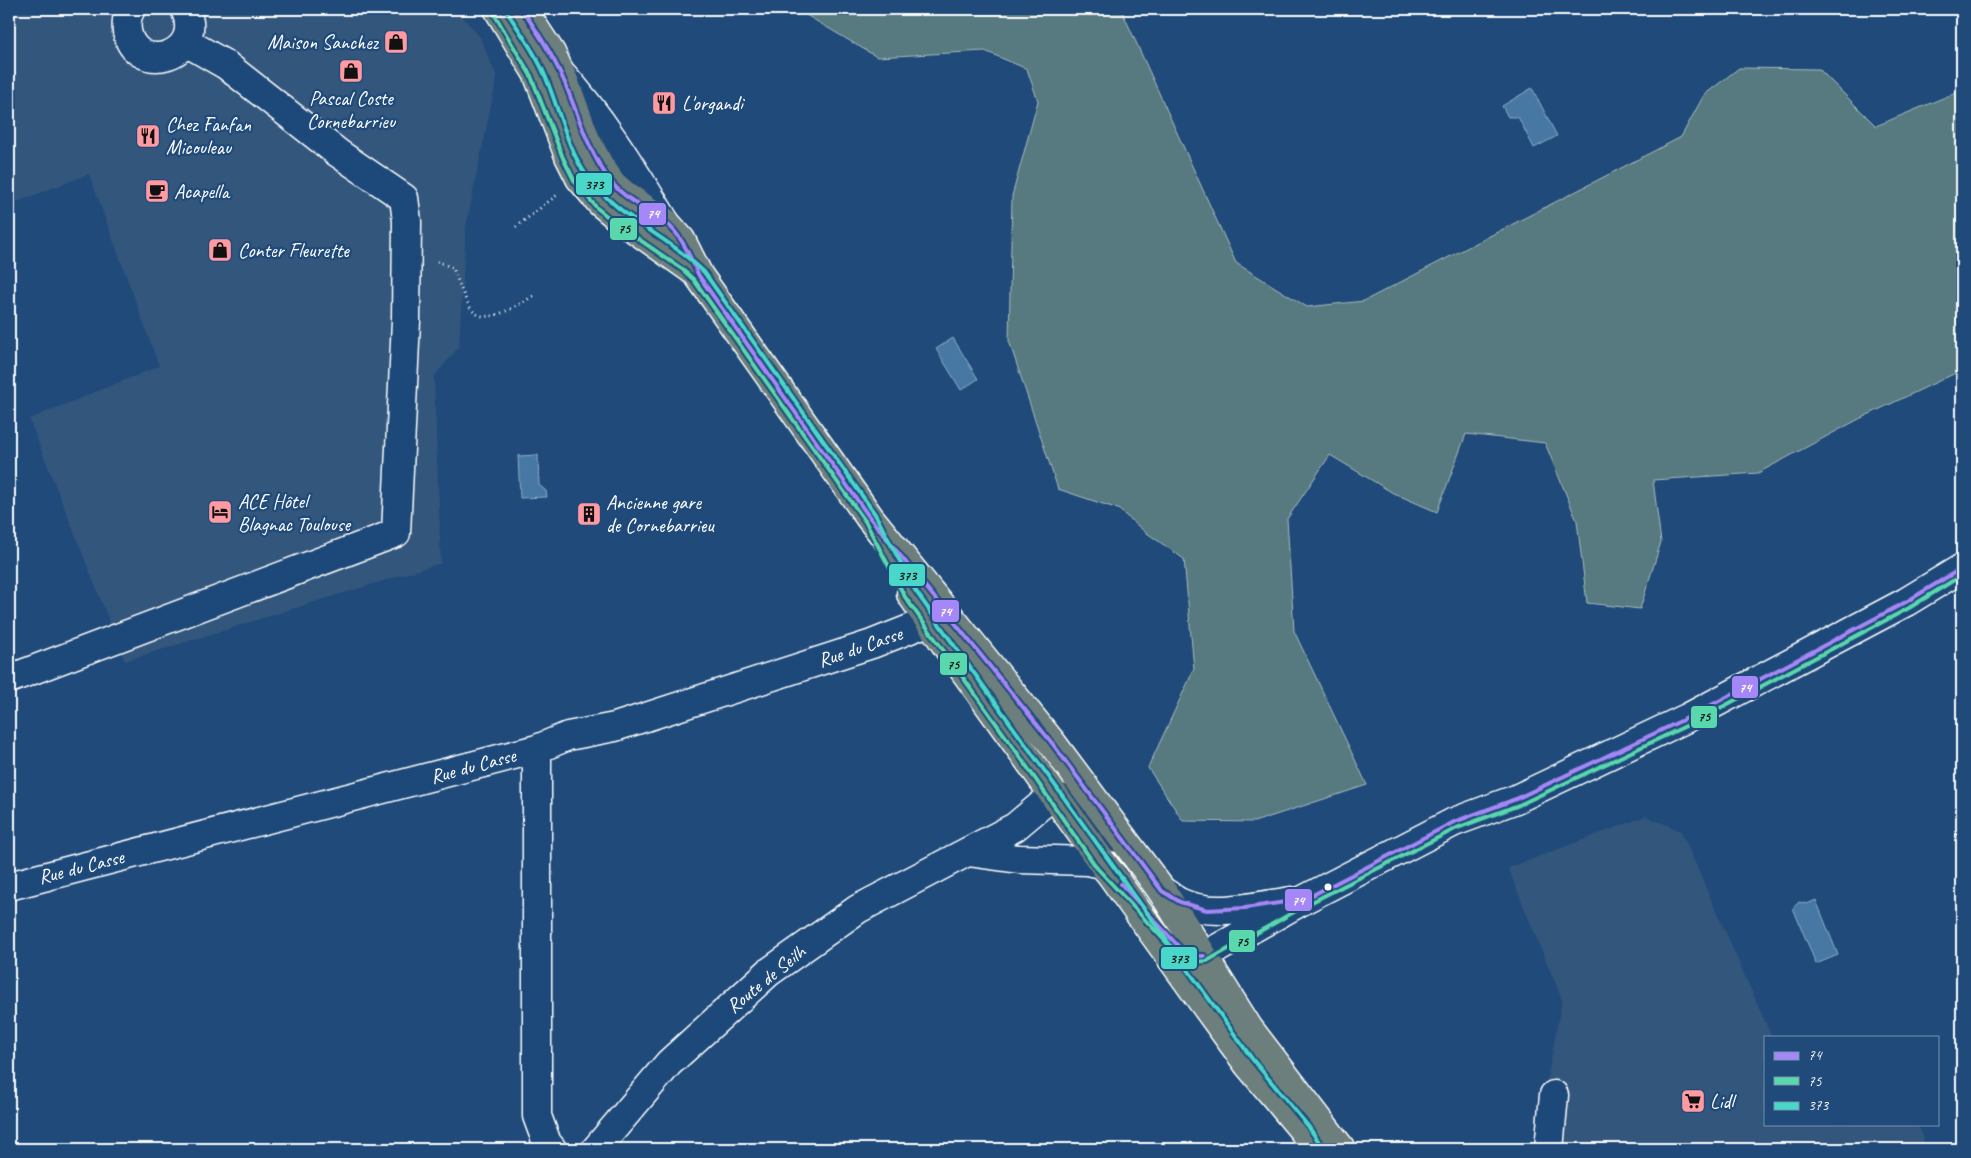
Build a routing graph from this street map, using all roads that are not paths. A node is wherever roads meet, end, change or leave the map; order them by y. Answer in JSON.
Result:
{"nodes":[{"id":1,"x":186,"y":9,"type":"edge"},
{"id":2,"x":498,"y":9,"type":"edge"},
{"id":3,"x":522,"y":9,"type":"edge"},
{"id":4,"x":125,"y":10,"type":"edge"},
{"id":5,"x":186,"y":42,"type":"junction"},
{"id":6,"x":700,"y":276,"type":"junction"},
{"id":7,"x":870,"y":518,"type":"junction"},
{"id":8,"x":1962,"y":568,"type":"edge"},
{"id":9,"x":930,"y":621,"type":"junction"},
{"id":10,"x":9,"y":679,"type":"edge"},
{"id":11,"x":538,"y":748,"type":"junction"},
{"id":12,"x":1053,"y":795,"type":"junction"},
{"id":13,"x":968,"y":852,"type":"junction"},
{"id":14,"x":1134,"y":853,"type":"junction"},
{"id":15,"x":1102,"y":864,"type":"junction"},
{"id":16,"x":9,"y":886,"type":"edge"},
{"id":17,"x":1162,"y":891,"type":"junction"},
{"id":18,"x":1305,"y":899,"type":"junction"},
{"id":19,"x":1204,"y":956,"type":"junction"},
{"id":20,"x":1554,"y":1095,"type":"dead end"},
{"id":21,"x":552,"y":1149,"type":"edge"},
{"id":22,"x":596,"y":1149,"type":"edge"},
{"id":23,"x":1316,"y":1149,"type":"edge"},
{"id":24,"x":1341,"y":1149,"type":"edge"},
{"id":25,"x":1549,"y":1149,"type":"edge"}],
"edges":[{"from":1,"to":5,"type":"street"},
{"from":2,"to":6,"type":"main road"},
{"from":3,"to":6,"type":"main road"},
{"from":4,"to":5,"type":"street"},
{"from":5,"to":10,"type":"street"},
{"from":6,"to":7,"type":"main road"},
{"from":7,"to":9,"type":"main road"},
{"from":7,"to":14,"type":"main road"},
{"from":8,"to":18,"type":"street"},
{"from":9,"to":11,"type":"street","name":"Rue du Casse"},
{"from":9,"to":12,"type":"main road"},
{"from":11,"to":16,"type":"street","name":"Rue du Casse"},
{"from":11,"to":21,"type":"street"},
{"from":12,"to":13,"type":"street","name":"Route de Seilh"},
{"from":12,"to":14,"type":"street"},
{"from":12,"to":15,"type":"main road"},
{"from":13,"to":15,"type":"street"},
{"from":13,"to":22,"type":"street","name":"Route de Seilh"},
{"from":14,"to":17,"type":"main road"},
{"from":15,"to":19,"type":"street"},
{"from":15,"to":23,"type":"main road"},
{"from":17,"to":18,"type":"street"},
{"from":17,"to":19,"type":"main road"},
{"from":18,"to":19,"type":"street"},
{"from":19,"to":24,"type":"main road"},
{"from":20,"to":25,"type":"street"}]}
